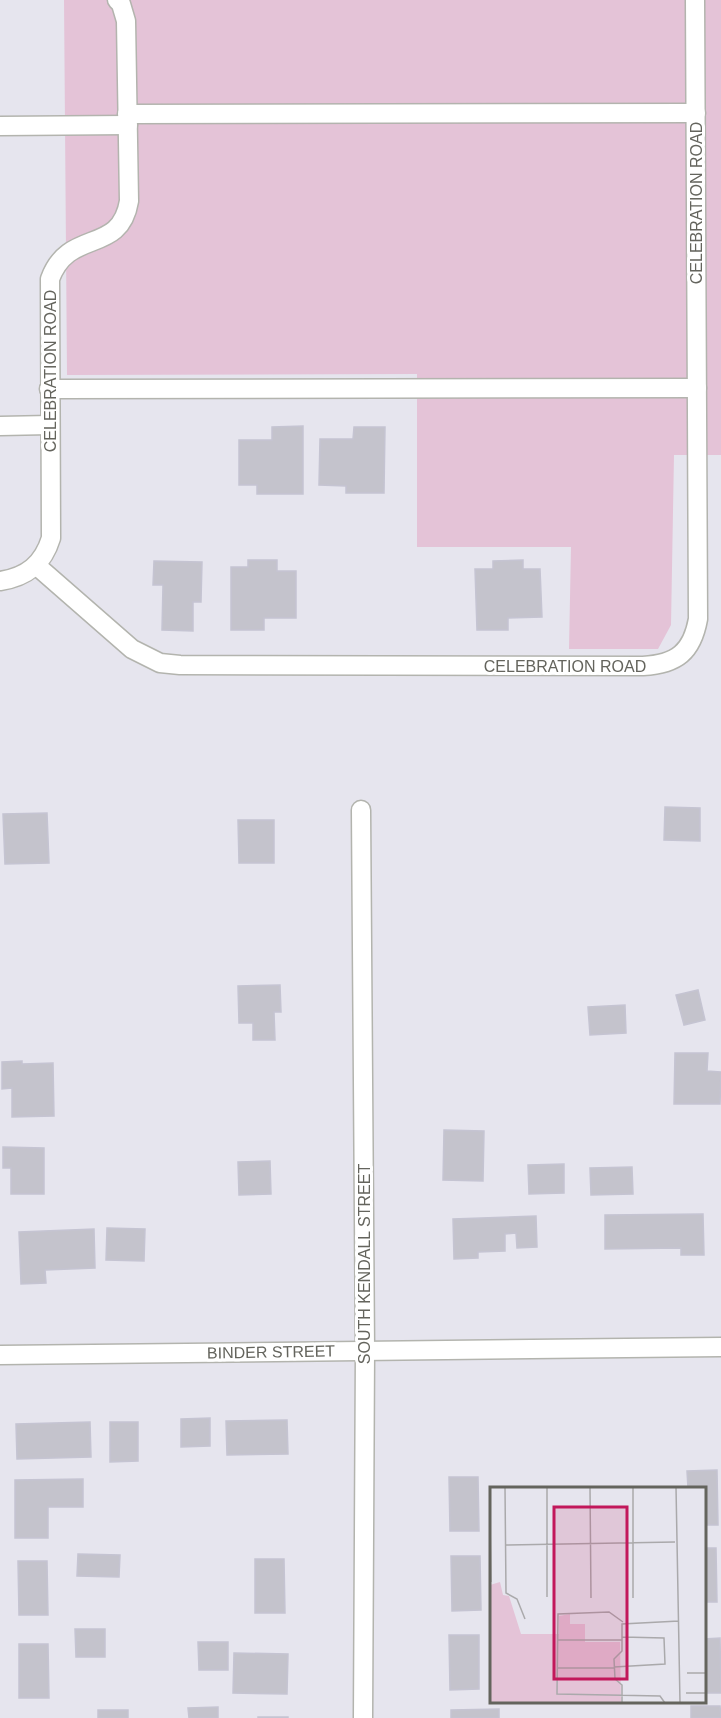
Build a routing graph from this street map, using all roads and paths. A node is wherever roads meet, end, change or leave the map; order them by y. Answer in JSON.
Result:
{"nodes":[{"id":1,"x":117,"y":0,"type":"edge"},
{"id":2,"x":695,"y":0,"type":"edge"},
{"id":3,"x":696,"y":113,"type":"junction"},
{"id":4,"x":127,"y":119,"type":"junction"},
{"id":5,"x":0,"y":126,"type":"edge"},
{"id":6,"x":697,"y":388,"type":"junction"},
{"id":7,"x":49,"y":389,"type":"junction"},
{"id":8,"x":50,"y":425,"type":"junction"},
{"id":9,"x":0,"y":426,"type":"edge"},
{"id":10,"x":37,"y":566,"type":"junction"},
{"id":11,"x":0,"y":581,"type":"edge"},
{"id":12,"x":361,"y":810,"type":"dead end"},
{"id":13,"x":721,"y":1347,"type":"edge"},
{"id":14,"x":365,"y":1351,"type":"junction"},
{"id":15,"x":0,"y":1355,"type":"edge"},
{"id":16,"x":363,"y":1718,"type":"edge"}],
"edges":[{"from":1,"to":4,"type":"street","name":"CELEBRATION ROAD"},
{"from":2,"to":3,"type":"street","name":"CELEBRATION ROAD"},
{"from":3,"to":4,"type":"street"},
{"from":3,"to":6,"type":"street","name":"CELEBRATION ROAD"},
{"from":4,"to":5,"type":"street"},
{"from":4,"to":7,"type":"street","name":"CELEBRATION ROAD"},
{"from":6,"to":7,"type":"street"},
{"from":6,"to":10,"type":"street","name":"CELEBRATION ROAD"},
{"from":7,"to":8,"type":"street","name":"CELEBRATION ROAD"},
{"from":8,"to":9,"type":"street"},
{"from":8,"to":10,"type":"street","name":"CELEBRATION ROAD"},
{"from":10,"to":11,"type":"street"},
{"from":12,"to":14,"type":"street","name":"SOUTH KENDALL STREET"},
{"from":13,"to":14,"type":"street","name":"BINDER STREET"},
{"from":14,"to":15,"type":"street","name":"BINDER STREET"},
{"from":14,"to":16,"type":"street","name":"SOUTH KENDALL STREET"}]}
